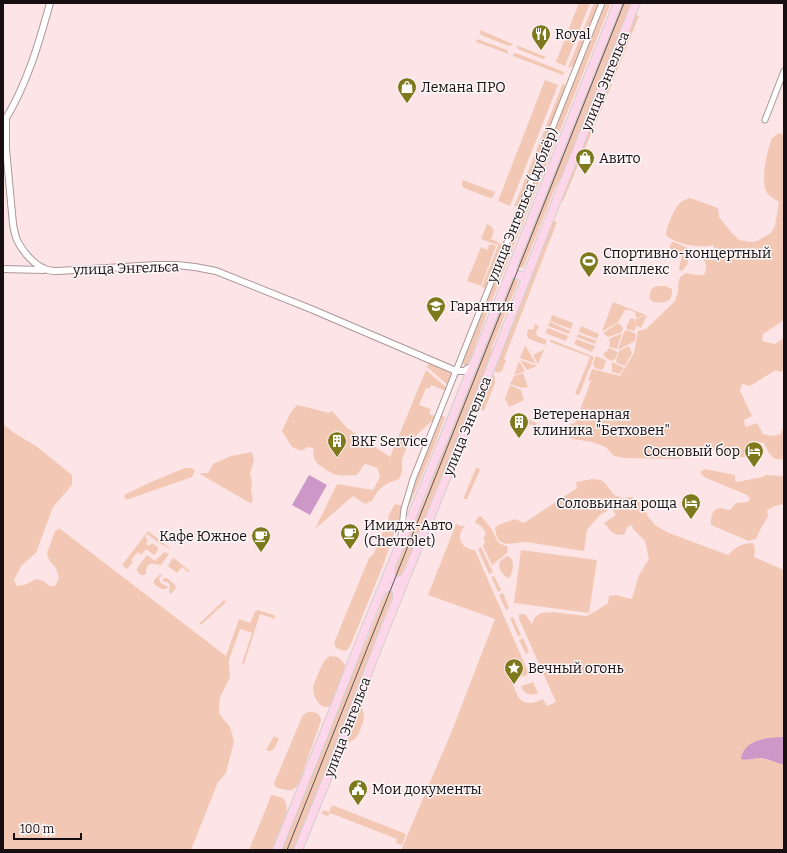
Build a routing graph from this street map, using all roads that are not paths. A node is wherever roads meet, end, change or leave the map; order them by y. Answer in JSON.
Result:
{"nodes":[{"id":1,"x":50,"y":3,"type":"edge"},
{"id":2,"x":602,"y":3,"type":"edge"},
{"id":3,"x":618,"y":3,"type":"edge"},
{"id":4,"x":637,"y":4,"type":"edge"},
{"id":5,"x":784,"y":71,"type":"edge"},
{"id":6,"x":5,"y":120,"type":"edge"},
{"id":7,"x":765,"y":120,"type":"dead end"},
{"id":8,"x":4,"y":138,"type":"edge"},
{"id":9,"x":3,"y":269,"type":"edge"},
{"id":10,"x":46,"y":270,"type":"junction"},
{"id":11,"x":510,"y":272,"type":"junction"},
{"id":12,"x":526,"y":278,"type":"junction"},
{"id":13,"x":472,"y":366,"type":"junction"},
{"id":14,"x":456,"y":370,"type":"junction"},
{"id":15,"x":400,"y":544,"type":"junction"},
{"id":16,"x":393,"y":562,"type":"junction"},
{"id":17,"x":409,"y":569,"type":"junction"},
{"id":18,"x":378,"y":597,"type":"junction"},
{"id":19,"x":396,"y":603,"type":"junction"},
{"id":20,"x":278,"y":850,"type":"edge"},
{"id":21,"x":298,"y":850,"type":"edge"}],
"edges":[{"from":1,"to":6,"type":"street"},
{"from":2,"to":14,"type":"street","name":"улица Энгельса (дублёр)"},
{"from":3,"to":11,"type":"main road","name":"улица Энгельса"},
{"from":4,"to":12,"type":"main road","name":"улица Энгельса"},
{"from":5,"to":7,"type":"street"},
{"from":6,"to":8,"type":"street"},
{"from":8,"to":10,"type":"street"},
{"from":9,"to":10,"type":"street","name":"улица Энгельса"},
{"from":10,"to":14,"type":"street","name":"улица Энгельса"},
{"from":11,"to":12,"type":"main road"},
{"from":11,"to":13,"type":"main road","name":"улица Энгельса"},
{"from":12,"to":17,"type":"main road","name":"улица Энгельса"},
{"from":13,"to":14,"type":"street","name":"улица Энгельса"},
{"from":13,"to":15,"type":"main road","name":"улица Энгельса"},
{"from":14,"to":15,"type":"street","name":"улица Энгельса (дублёр)"},
{"from":15,"to":16,"type":"main road","name":"улица Энгельса"},
{"from":16,"to":17,"type":"main road"},
{"from":16,"to":18,"type":"main road","name":"улица Энгельса"},
{"from":17,"to":19,"type":"main road","name":"улица Энгельса"},
{"from":18,"to":19,"type":"main road"},
{"from":18,"to":20,"type":"main road","name":"улица Энгельса"},
{"from":19,"to":21,"type":"main road","name":"улица Энгельса"}]}
